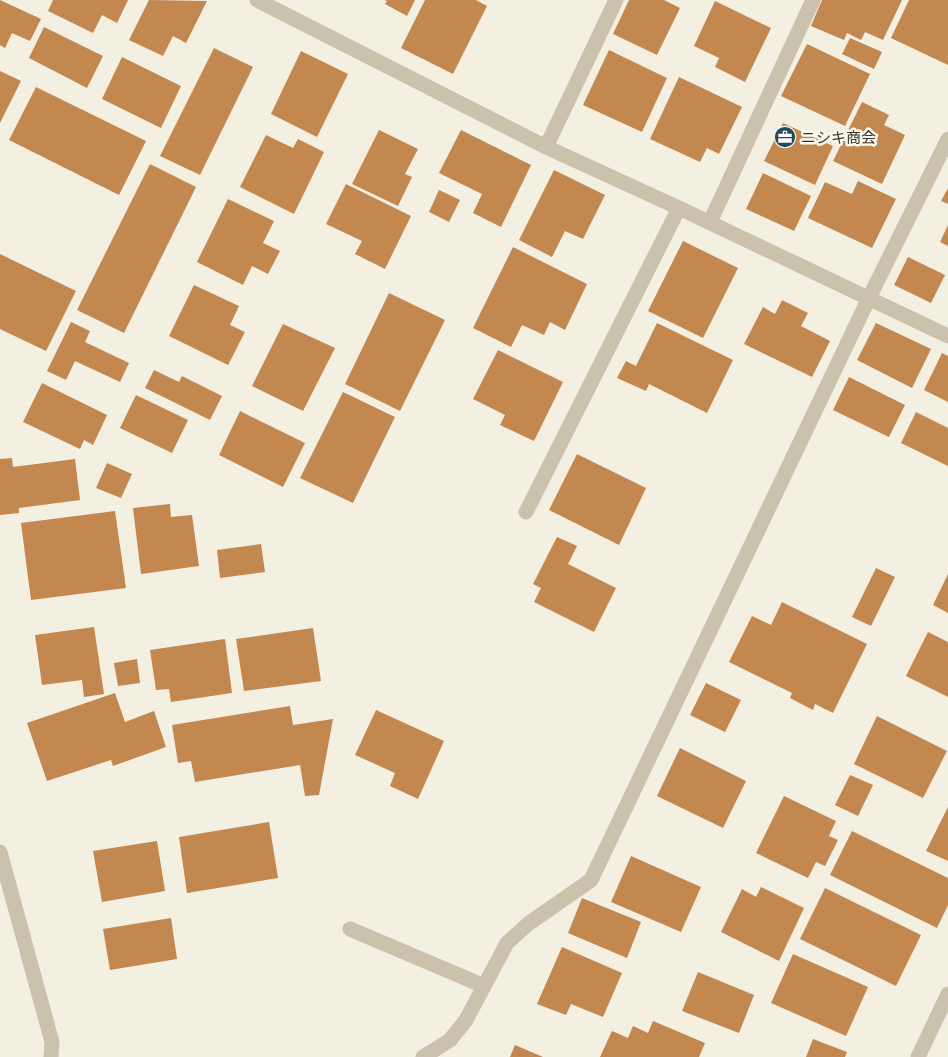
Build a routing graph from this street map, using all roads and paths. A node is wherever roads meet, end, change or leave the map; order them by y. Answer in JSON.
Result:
{"nodes":[{"id":1,"x":256,"y":0,"type":"edge"},
{"id":2,"x":616,"y":0,"type":"edge"},
{"id":3,"x":813,"y":0,"type":"edge"},
{"id":4,"x":948,"y":139,"type":"edge"},
{"id":5,"x":546,"y":148,"type":"junction"},
{"id":6,"x":679,"y":208,"type":"junction"},
{"id":7,"x":710,"y":222,"type":"junction"},
{"id":8,"x":869,"y":298,"type":"junction"},
{"id":9,"x":948,"y":336,"type":"edge"},
{"id":10,"x":526,"y":512,"type":"dead end"},
{"id":11,"x":0,"y":852,"type":"edge"},
{"id":12,"x":350,"y":929,"type":"dead end"},
{"id":13,"x":484,"y":986,"type":"junction"},
{"id":14,"x":948,"y":994,"type":"edge"},
{"id":15,"x":51,"y":1057,"type":"edge"},
{"id":16,"x":423,"y":1057,"type":"edge"},
{"id":17,"x":918,"y":1057,"type":"edge"}],
"edges":[{"from":1,"to":5,"type":"street"},
{"from":2,"to":5,"type":"street"},
{"from":3,"to":7,"type":"street"},
{"from":4,"to":8,"type":"street"},
{"from":5,"to":6,"type":"street"},
{"from":6,"to":7,"type":"street"},
{"from":6,"to":10,"type":"street"},
{"from":7,"to":8,"type":"street"},
{"from":8,"to":9,"type":"street"},
{"from":8,"to":13,"type":"street"},
{"from":11,"to":15,"type":"street"},
{"from":12,"to":13,"type":"street"},
{"from":13,"to":16,"type":"street"},
{"from":14,"to":17,"type":"street"}]}
